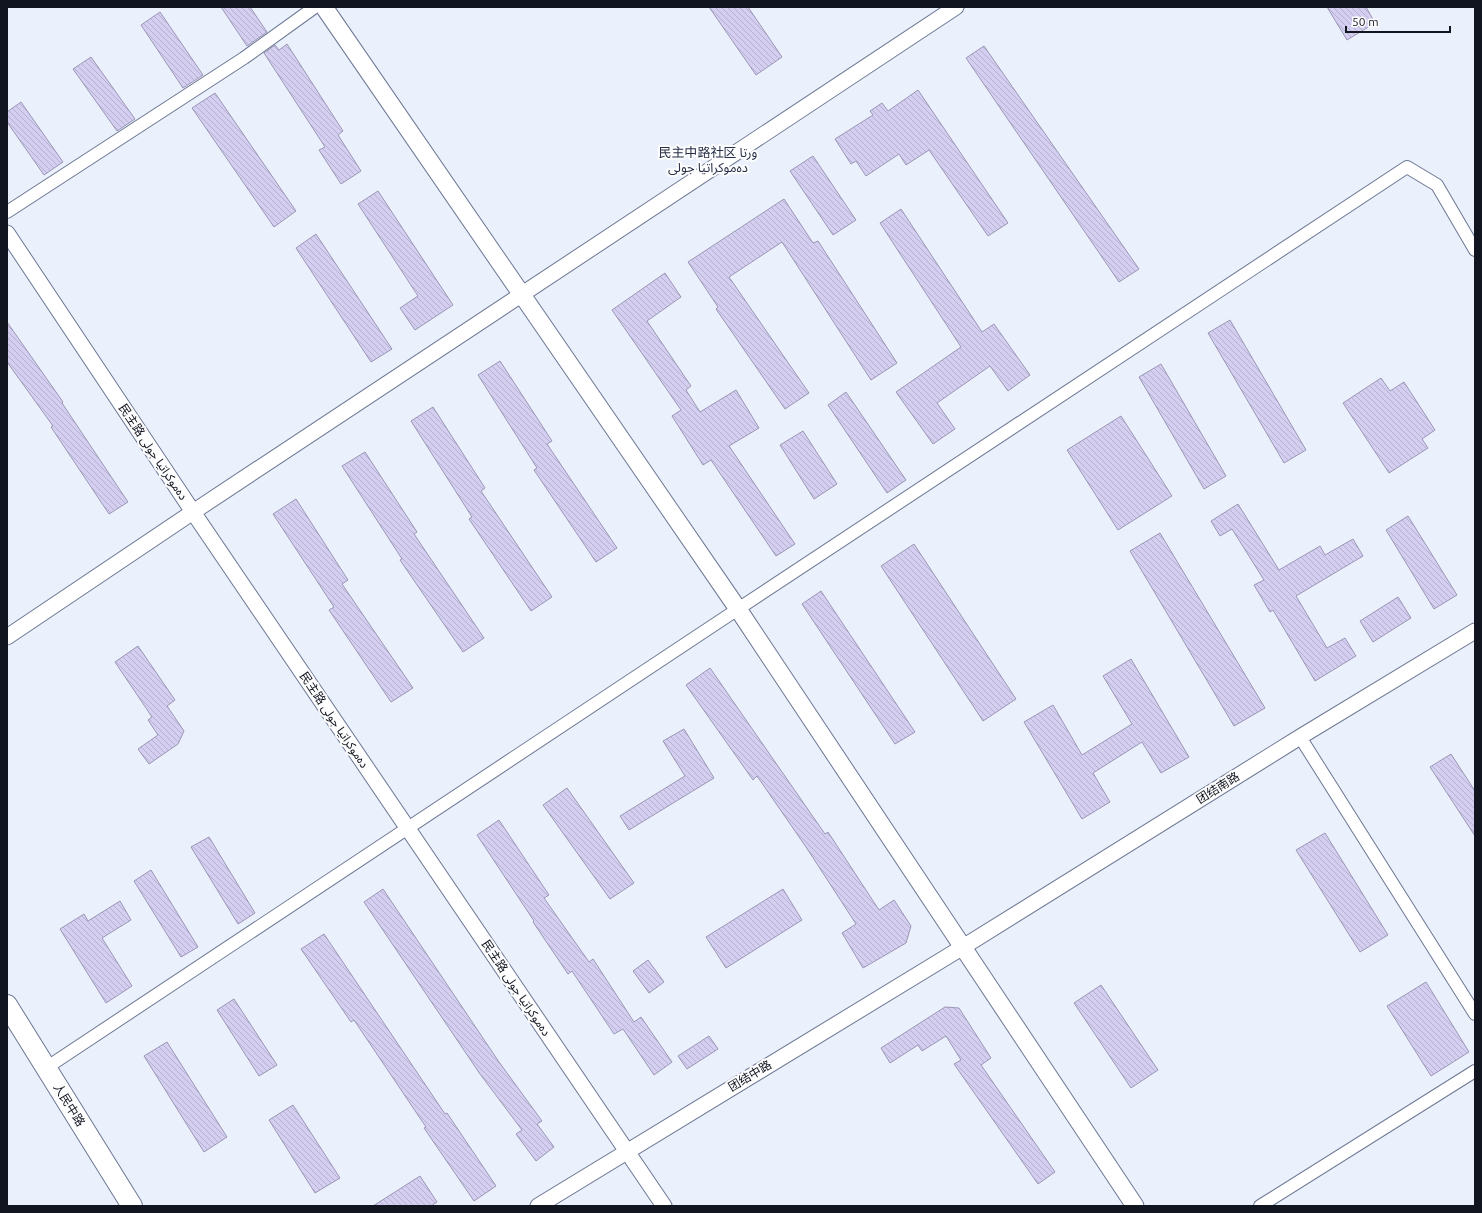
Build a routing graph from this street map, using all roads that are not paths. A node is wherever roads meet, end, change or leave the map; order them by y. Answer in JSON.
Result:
{"nodes":[{"id":1,"x":315,"y":7,"type":"edge"},
{"id":2,"x":324,"y":7,"type":"edge"},
{"id":3,"x":956,"y":7,"type":"edge"},
{"id":4,"x":7,"y":212,"type":"edge"},
{"id":5,"x":7,"y":233,"type":"edge"},
{"id":6,"x":1475,"y":250,"type":"edge"},
{"id":7,"x":521,"y":295,"type":"junction"},
{"id":8,"x":193,"y":512,"type":"junction"},
{"id":9,"x":738,"y":609,"type":"junction"},
{"id":10,"x":1475,"y":631,"type":"edge"},
{"id":11,"x":7,"y":637,"type":"edge"},
{"id":12,"x":1300,"y":737,"type":"junction"},
{"id":13,"x":408,"y":828,"type":"junction"},
{"id":14,"x":963,"y":947,"type":"junction"},
{"id":15,"x":7,"y":1005,"type":"edge"},
{"id":16,"x":1475,"y":1014,"type":"edge"},
{"id":17,"x":46,"y":1068,"type":"junction"},
{"id":18,"x":1475,"y":1071,"type":"edge"},
{"id":19,"x":627,"y":1152,"type":"junction"},
{"id":20,"x":132,"y":1206,"type":"edge"},
{"id":21,"x":538,"y":1206,"type":"edge"},
{"id":22,"x":664,"y":1206,"type":"edge"},
{"id":23,"x":1135,"y":1206,"type":"edge"},
{"id":24,"x":1260,"y":1206,"type":"edge"}],
"edges":[{"from":1,"to":4,"type":"street"},
{"from":2,"to":7,"type":"main road"},
{"from":3,"to":7,"type":"street"},
{"from":5,"to":8,"type":"street","name":"民主路 دەموكراتيا جولى"},
{"from":6,"to":9,"type":"street"},
{"from":7,"to":8,"type":"street"},
{"from":7,"to":9,"type":"main road"},
{"from":8,"to":11,"type":"street"},
{"from":8,"to":13,"type":"street","name":"民主路 دەموكراتيا جولى"},
{"from":9,"to":13,"type":"street"},
{"from":9,"to":14,"type":"main road"},
{"from":10,"to":12,"type":"street","name":"团结南路"},
{"from":12,"to":14,"type":"street","name":"团结南路"},
{"from":12,"to":16,"type":"street"},
{"from":13,"to":17,"type":"street"},
{"from":13,"to":19,"type":"street","name":"民主路 دەموكراتيا جولى"},
{"from":14,"to":19,"type":"street","name":"团结中路"},
{"from":14,"to":23,"type":"main road"},
{"from":15,"to":17,"type":"highway","name":"人民中路"},
{"from":17,"to":20,"type":"highway","name":"人民中路"},
{"from":18,"to":24,"type":"street"},
{"from":19,"to":21,"type":"street","name":"团结中路"},
{"from":19,"to":22,"type":"street","name":"民主路 دەموكراتيا جولى"}]}
